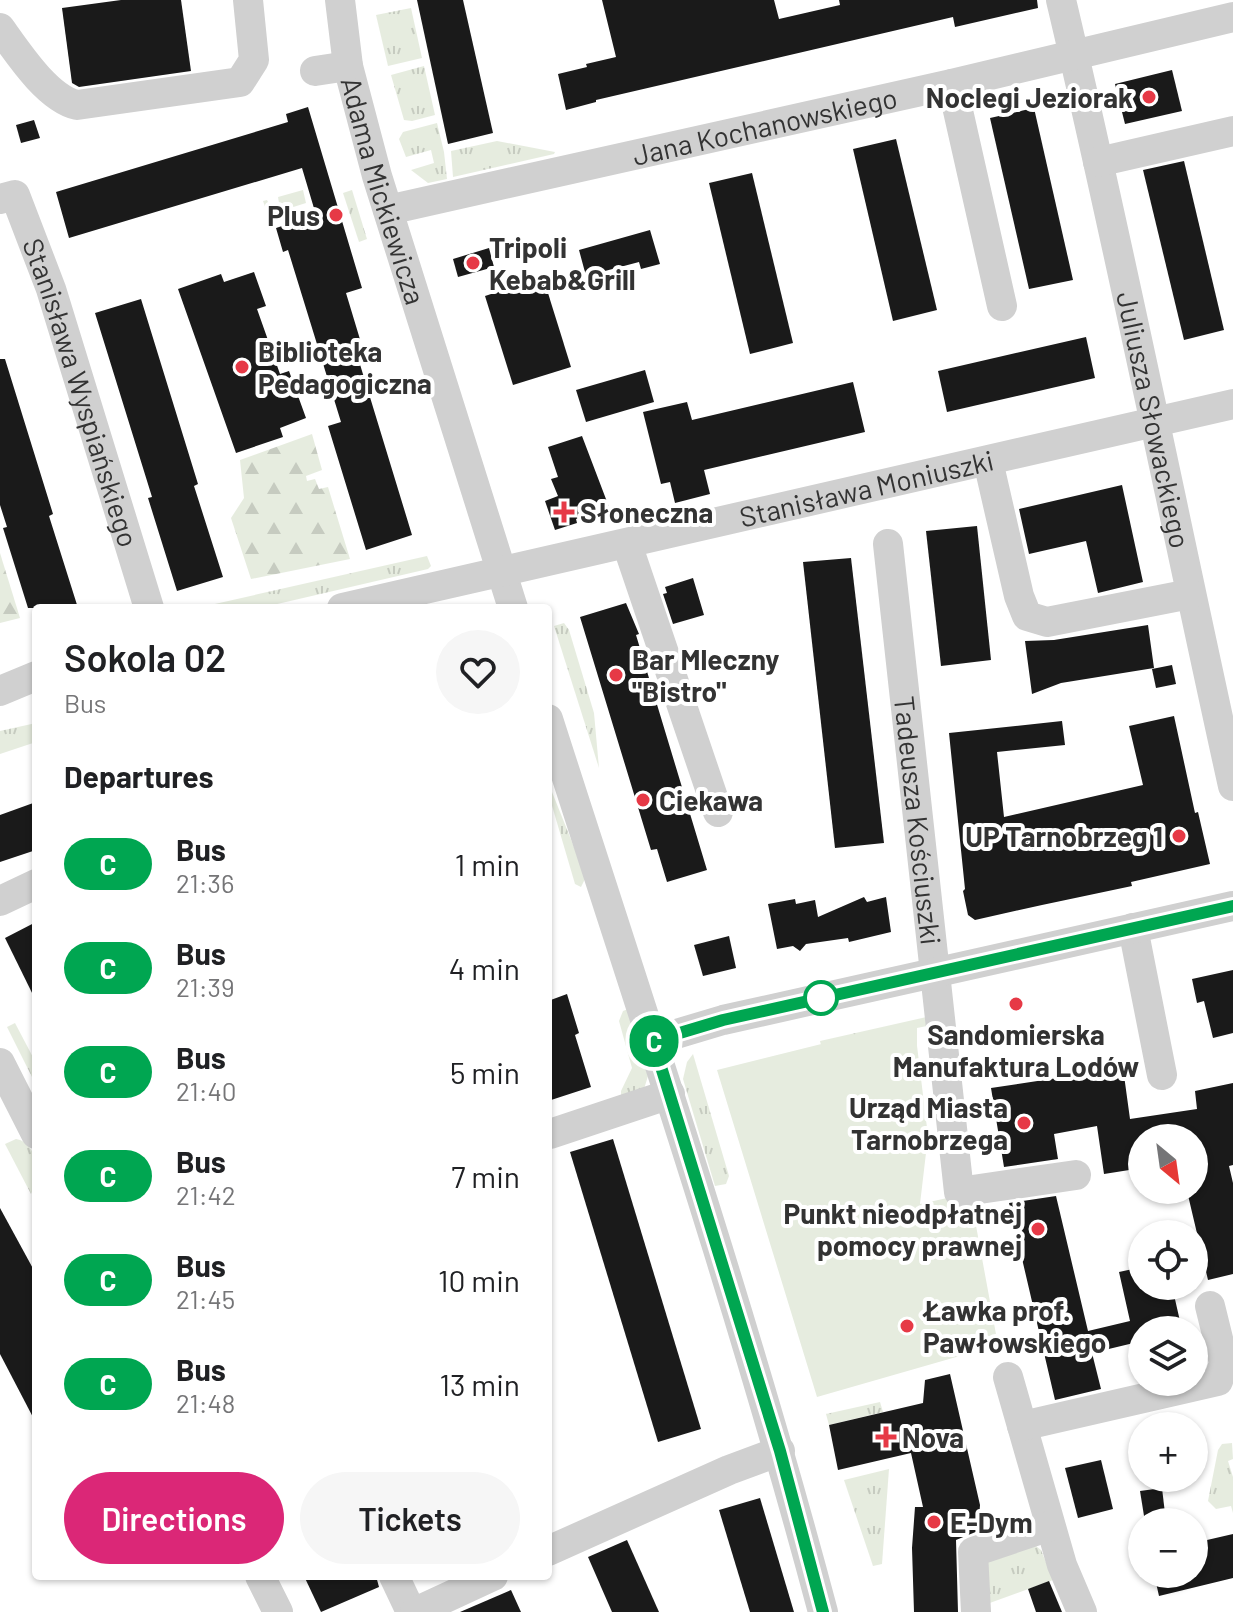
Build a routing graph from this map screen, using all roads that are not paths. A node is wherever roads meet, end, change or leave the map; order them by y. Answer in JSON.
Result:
{"nodes":[{"id":1,"x":248,"y":0,"type":"edge"},
{"id":2,"x":340,"y":0,"type":"edge"},
{"id":3,"x":1061,"y":0,"type":"edge"},
{"id":4,"x":1233,"y":17,"type":"edge"},
{"id":5,"x":0,"y":28,"type":"edge"},
{"id":6,"x":1073,"y":55,"type":"junction"},
{"id":7,"x":348,"y":66,"type":"junction"},
{"id":8,"x":315,"y":71,"type":"dead end"},
{"id":9,"x":952,"y":84,"type":"junction"},
{"id":10,"x":1233,"y":131,"type":"edge"},
{"id":11,"x":1098,"y":162,"type":"junction"},
{"id":12,"x":0,"y":199,"type":"edge"},
{"id":13,"x":388,"y":210,"type":"junction"},
{"id":14,"x":1002,"y":306,"type":"dead end"},
{"id":15,"x":1233,"y":404,"type":"edge"},
{"id":16,"x":1156,"y":422,"type":"junction"},
{"id":17,"x":988,"y":461,"type":"junction"},
{"id":18,"x":627,"y":544,"type":"junction"},
{"id":19,"x":888,"y":544,"type":"dead end"},
{"id":20,"x":502,"y":573,"type":"junction"},
{"id":21,"x":1190,"y":594,"type":"junction"},
{"id":22,"x":148,"y":604,"type":"edge"},
{"id":23,"x":360,"y":604,"type":"edge"},
{"id":24,"x":512,"y":604,"type":"edge"},
{"id":25,"x":32,"y":676,"type":"edge"},
{"id":26,"x":32,"y":677,"type":"edge"},
{"id":27,"x":0,"y":679,"type":"edge"},
{"id":28,"x":0,"y":691,"type":"edge"},
{"id":29,"x":552,"y":731,"type":"edge"},
{"id":30,"x":1233,"y":786,"type":"edge"},
{"id":31,"x":718,"y":812,"type":"dead end"},
{"id":32,"x":32,"y":886,"type":"edge"},
{"id":33,"x":0,"y":901,"type":"edge"},
{"id":34,"x":1233,"y":906,"type":"edge"},
{"id":35,"x":1133,"y":928,"type":"junction"},
{"id":36,"x":934,"y":973,"type":"junction"},
{"id":37,"x":653,"y":1041,"type":"junction"},
{"id":38,"x":0,"y":1063,"type":"edge"},
{"id":39,"x":1162,"y":1075,"type":"dead end"},
{"id":40,"x":670,"y":1094,"type":"junction"},
{"id":41,"x":32,"y":1126,"type":"edge"},
{"id":42,"x":552,"y":1133,"type":"edge"},
{"id":43,"x":1076,"y":1175,"type":"dead end"},
{"id":44,"x":1210,"y":1306,"type":"dead end"},
{"id":45,"x":1008,"y":1377,"type":"dead end"},
{"id":46,"x":1022,"y":1426,"type":"junction"},
{"id":47,"x":780,"y":1451,"type":"junction"},
{"id":48,"x":1050,"y":1526,"type":"junction"},
{"id":49,"x":552,"y":1549,"type":"edge"},
{"id":50,"x":262,"y":1580,"type":"edge"},
{"id":51,"x":397,"y":1580,"type":"edge"},
{"id":52,"x":485,"y":1580,"type":"edge"},
{"id":53,"x":419,"y":1611,"type":"edge"},
{"id":54,"x":278,"y":1612,"type":"edge"},
{"id":55,"x":823,"y":1612,"type":"edge"},
{"id":56,"x":976,"y":1612,"type":"edge"},
{"id":57,"x":1082,"y":1612,"type":"edge"}],
"edges":[{"from":1,"to":5,"type":"street"},
{"from":2,"to":7,"type":"street","name":"Adama Mickiewicza"},
{"from":3,"to":6,"type":"street","name":"Juliusza Słowackiego"},
{"from":4,"to":6,"type":"street","name":"Jana Kochanowskiego"},
{"from":6,"to":9,"type":"street","name":"Jana Kochanowskiego"},
{"from":6,"to":11,"type":"street","name":"Juliusza Słowackiego"},
{"from":7,"to":8,"type":"street"},
{"from":7,"to":13,"type":"street","name":"Adama Mickiewicza"},
{"from":9,"to":13,"type":"street","name":"Jana Kochanowskiego"},
{"from":9,"to":14,"type":"street"},
{"from":10,"to":11,"type":"street"},
{"from":11,"to":16,"type":"street","name":"Juliusza Słowackiego"},
{"from":12,"to":22,"type":"street","name":"Stanisława Wyspiańskiego"},
{"from":13,"to":20,"type":"street","name":"Adama Mickiewicza"},
{"from":15,"to":16,"type":"street","name":"Stanisława Moniuszki"},
{"from":16,"to":17,"type":"street","name":"Stanisława Moniuszki"},
{"from":16,"to":21,"type":"street","name":"Juliusza Słowackiego"},
{"from":17,"to":18,"type":"street","name":"Stanisława Moniuszki"},
{"from":17,"to":21,"type":"street"},
{"from":18,"to":20,"type":"street","name":"Stanisława Moniuszki"},
{"from":18,"to":31,"type":"street"},
{"from":19,"to":36,"type":"street","name":"Tadeusza Kościuszki"},
{"from":20,"to":23,"type":"street"},
{"from":20,"to":24,"type":"street","name":"Adama Mickiewicza"},
{"from":21,"to":30,"type":"street","name":"Juliusza Słowackiego"},
{"from":25,"to":27,"type":"street"},
{"from":26,"to":28,"type":"street"},
{"from":29,"to":37,"type":"street"},
{"from":32,"to":33,"type":"street"},
{"from":34,"to":35,"type":"street"},
{"from":35,"to":36,"type":"street"},
{"from":35,"to":39,"type":"street"},
{"from":36,"to":37,"type":"street"},
{"from":36,"to":43,"type":"street","name":"Tadeusza Kościuszki"},
{"from":37,"to":40,"type":"street"},
{"from":38,"to":41,"type":"street"},
{"from":40,"to":42,"type":"street"},
{"from":40,"to":47,"type":"street"},
{"from":44,"to":46,"type":"street"},
{"from":45,"to":46,"type":"street"},
{"from":46,"to":48,"type":"street"},
{"from":47,"to":49,"type":"street"},
{"from":47,"to":55,"type":"street"},
{"from":48,"to":56,"type":"street"},
{"from":48,"to":57,"type":"street"},
{"from":50,"to":54,"type":"street"},
{"from":51,"to":53,"type":"street"},
{"from":52,"to":53,"type":"street"}]}
